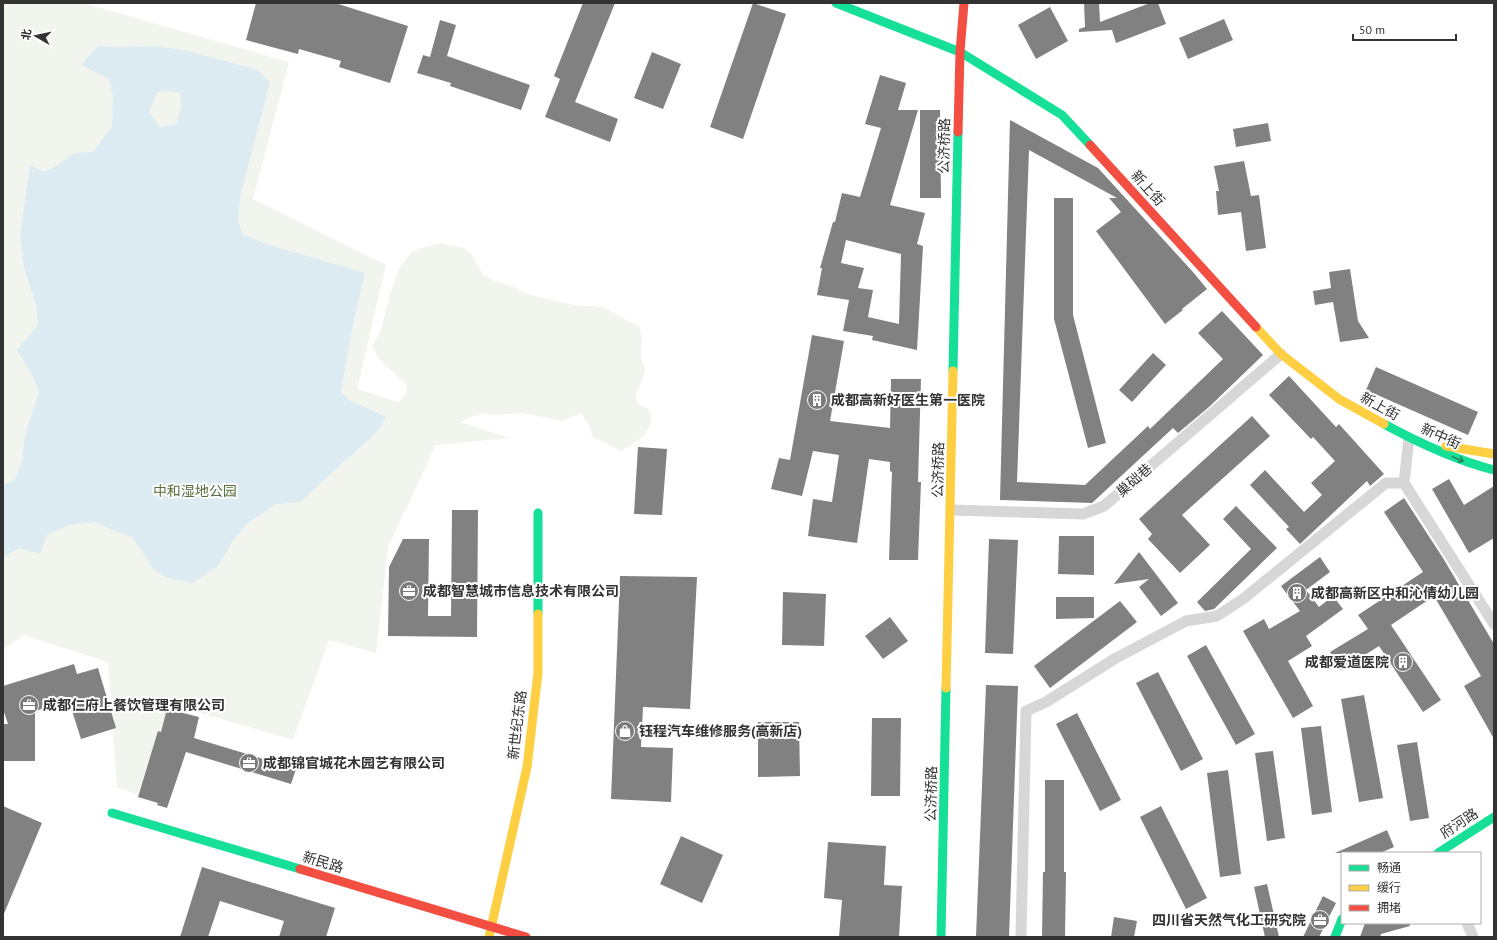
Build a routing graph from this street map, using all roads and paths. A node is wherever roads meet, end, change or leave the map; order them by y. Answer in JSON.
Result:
{"nodes":[{"id":1,"x":836,"y":3,"type":"edge"},
{"id":2,"x":964,"y":3,"type":"edge"},
{"id":3,"x":960,"y":52,"type":"junction"},
{"id":4,"x":1281,"y":354,"type":"junction"},
{"id":5,"x":1409,"y":438,"type":"junction"},
{"id":6,"x":1493,"y":455,"type":"edge"},
{"id":7,"x":1494,"y":470,"type":"edge"},
{"id":8,"x":1404,"y":483,"type":"junction"},
{"id":9,"x":951,"y":510,"type":"junction"},
{"id":10,"x":538,"y":513,"type":"dead end"},
{"id":11,"x":1494,"y":624,"type":"edge"},
{"id":12,"x":112,"y":813,"type":"dead end"},
{"id":13,"x":1494,"y":817,"type":"edge"},
{"id":14,"x":1440,"y":852,"type":"edge"},
{"id":15,"x":1341,"y":922,"type":"edge"},
{"id":16,"x":1467,"y":924,"type":"edge"},
{"id":17,"x":492,"y":927,"type":"junction"},
{"id":18,"x":489,"y":937,"type":"edge"},
{"id":19,"x":526,"y":937,"type":"edge"},
{"id":20,"x":942,"y":937,"type":"edge"},
{"id":21,"x":1021,"y":937,"type":"edge"},
{"id":22,"x":1335,"y":937,"type":"edge"},
{"id":23,"x":1473,"y":937,"type":"edge"}],
"edges":[{"from":1,"to":3,"type":"main road","name":"新上街"},
{"from":2,"to":3,"type":"main road","name":"公济桥路"},
{"from":3,"to":4,"type":"main road","name":"新上街"},
{"from":3,"to":9,"type":"main road","name":"公济桥路"},
{"from":4,"to":5,"type":"main road","name":"新上街"},
{"from":4,"to":9,"type":"street","name":"巢础巷"},
{"from":5,"to":6,"type":"main road","name":"新中街"},
{"from":5,"to":7,"type":"main road","name":"新中街","one_way":true},
{"from":5,"to":8,"type":"street"},
{"from":8,"to":11,"type":"street"},
{"from":8,"to":21,"type":"street"},
{"from":9,"to":20,"type":"main road","name":"公济桥路"},
{"from":10,"to":17,"type":"main road","name":"新世纪东路"},
{"from":12,"to":17,"type":"main road","name":"新民路"},
{"from":13,"to":14,"type":"main road","name":"府河路"},
{"from":15,"to":22,"type":"main road"},
{"from":16,"to":23,"type":"street"},
{"from":17,"to":18,"type":"main road","name":"新世纪东路"},
{"from":17,"to":19,"type":"main road","name":"新民路"}]}
